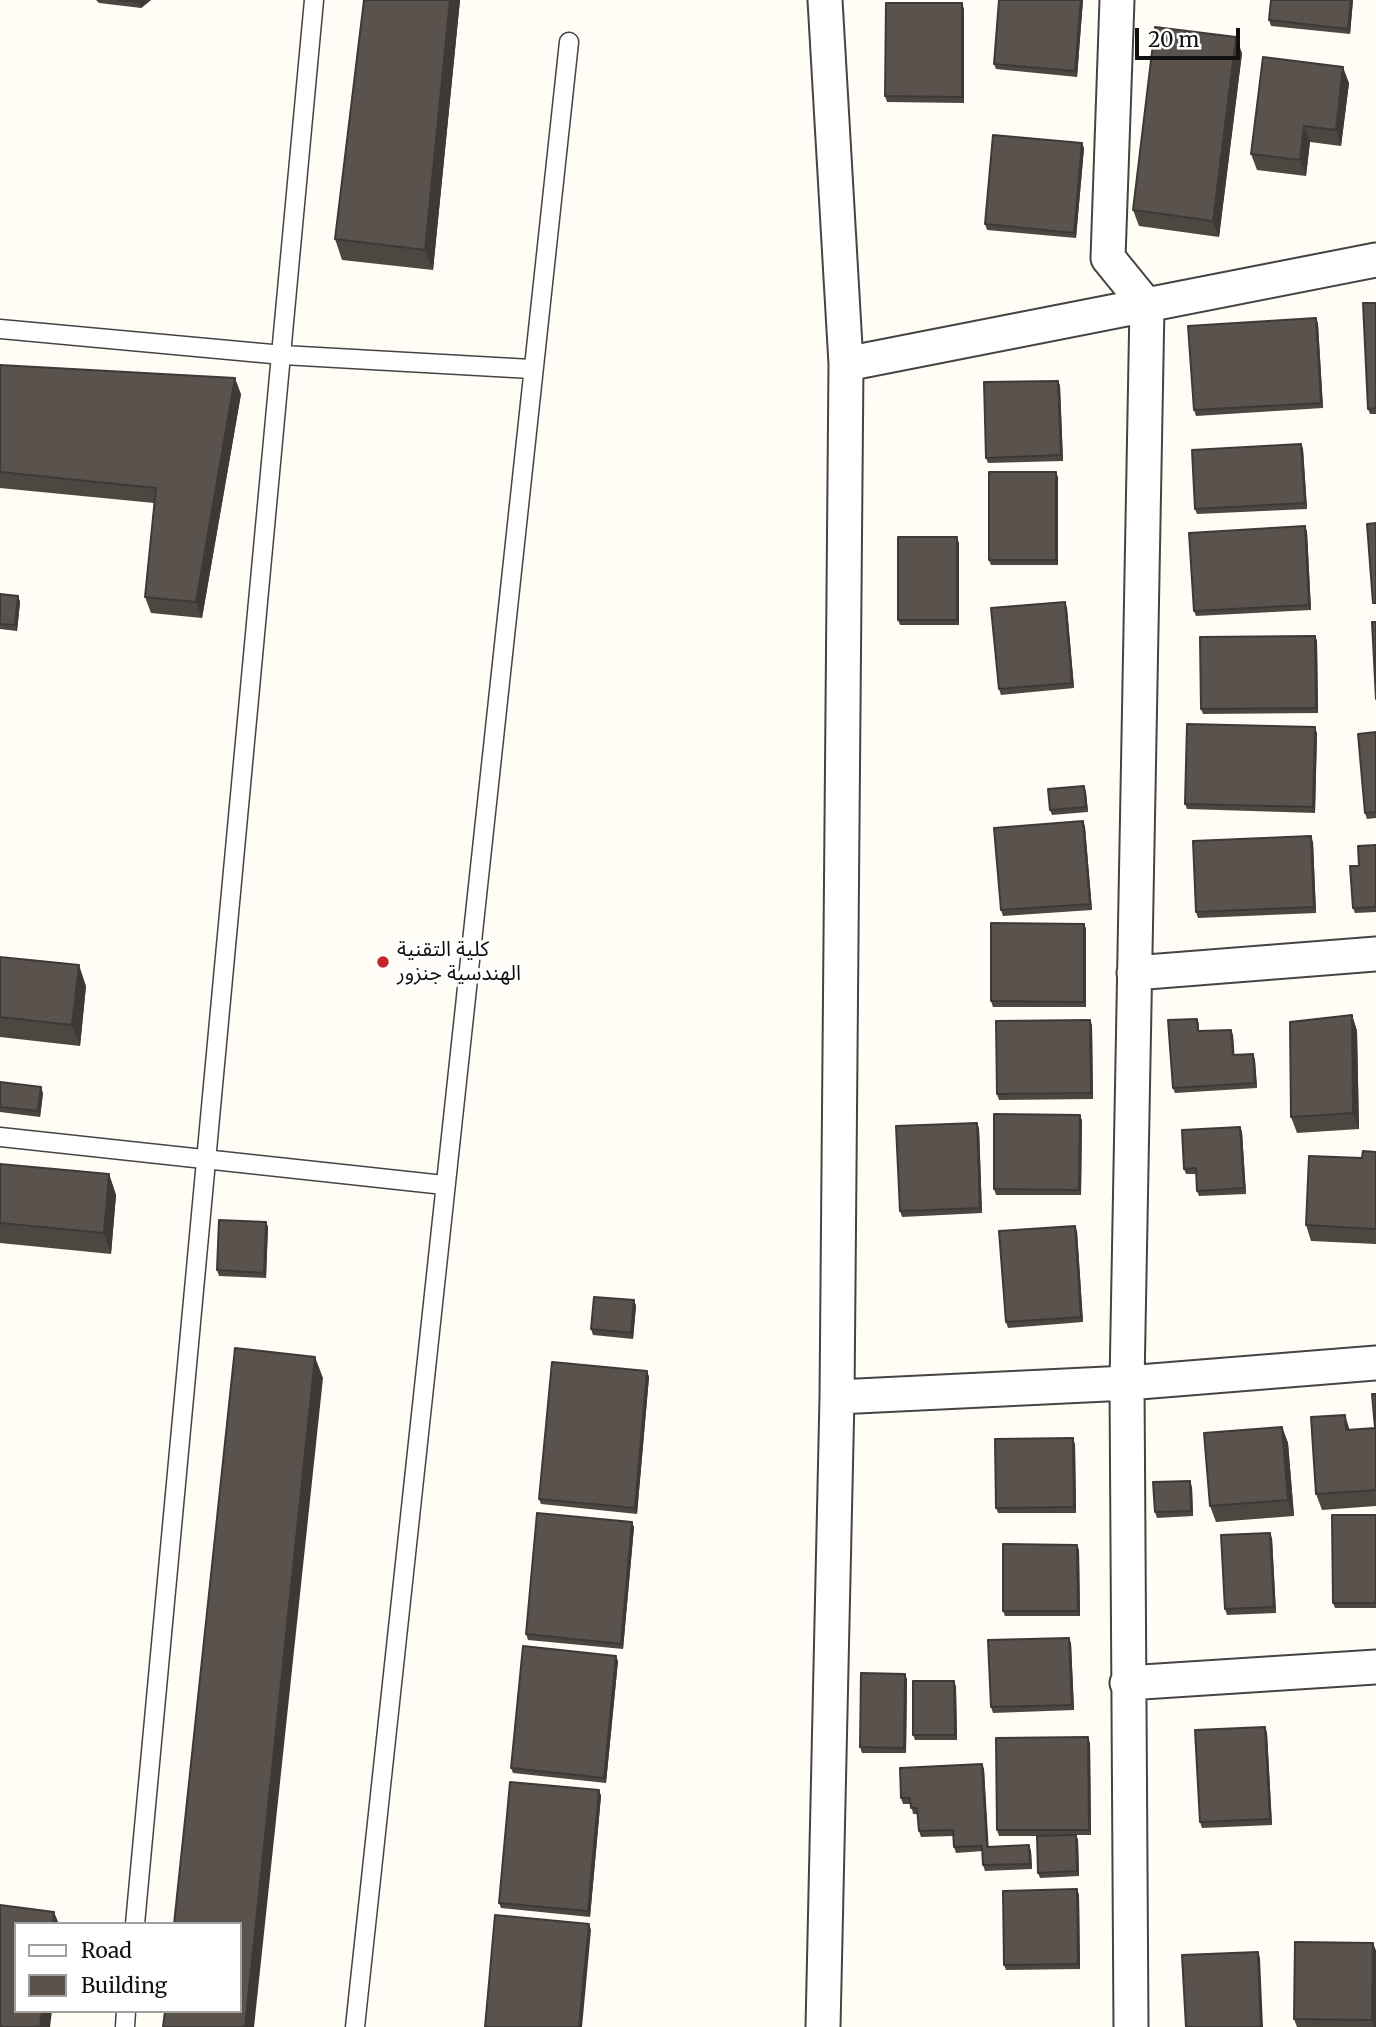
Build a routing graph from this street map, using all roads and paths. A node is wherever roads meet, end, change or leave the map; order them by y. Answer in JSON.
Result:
{"nodes":[{"id":1,"x":314,"y":0,"type":"edge"},
{"id":2,"x":825,"y":0,"type":"edge"},
{"id":3,"x":1117,"y":0,"type":"edge"},
{"id":4,"x":569,"y":42,"type":"dead end"},
{"id":5,"x":1376,"y":260,"type":"edge"},
{"id":6,"x":1147,"y":306,"type":"junction"},
{"id":7,"x":0,"y":329,"type":"edge"},
{"id":8,"x":283,"y":355,"type":"junction"},
{"id":9,"x":846,"y":364,"type":"junction"},
{"id":10,"x":531,"y":369,"type":"junction"},
{"id":11,"x":1376,"y":954,"type":"edge"},
{"id":12,"x":1134,"y":973,"type":"junction"},
{"id":13,"x":0,"y":1137,"type":"edge"},
{"id":14,"x":208,"y":1160,"type":"junction"},
{"id":15,"x":444,"y":1185,"type":"junction"},
{"id":16,"x":1376,"y":1363,"type":"edge"},
{"id":17,"x":1127,"y":1383,"type":"junction"},
{"id":18,"x":837,"y":1396,"type":"junction"},
{"id":19,"x":1376,"y":1667,"type":"edge"},
{"id":20,"x":1127,"y":1683,"type":"junction"},
{"id":21,"x":135,"y":1922,"type":"edge"},
{"id":22,"x":355,"y":2027,"type":"edge"},
{"id":23,"x":823,"y":2027,"type":"edge"},
{"id":24,"x":1131,"y":2027,"type":"edge"}],
"edges":[{"from":1,"to":8,"type":"lane"},
{"from":2,"to":9,"type":"street"},
{"from":3,"to":6,"type":"street"},
{"from":4,"to":10,"type":"lane"},
{"from":5,"to":6,"type":"street"},
{"from":6,"to":9,"type":"street"},
{"from":6,"to":12,"type":"street"},
{"from":7,"to":8,"type":"lane"},
{"from":8,"to":10,"type":"lane"},
{"from":8,"to":14,"type":"lane"},
{"from":9,"to":18,"type":"street"},
{"from":10,"to":15,"type":"lane"},
{"from":11,"to":12,"type":"street"},
{"from":12,"to":17,"type":"street"},
{"from":13,"to":14,"type":"lane"},
{"from":14,"to":15,"type":"lane"},
{"from":14,"to":21,"type":"lane"},
{"from":15,"to":22,"type":"lane"},
{"from":16,"to":17,"type":"street"},
{"from":17,"to":18,"type":"street"},
{"from":17,"to":20,"type":"street"},
{"from":18,"to":23,"type":"street"},
{"from":19,"to":20,"type":"street"},
{"from":20,"to":24,"type":"street"}]}
